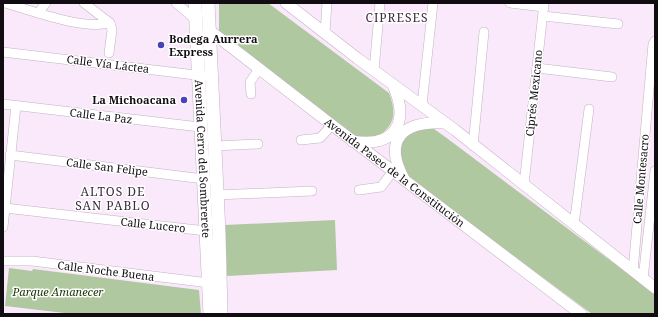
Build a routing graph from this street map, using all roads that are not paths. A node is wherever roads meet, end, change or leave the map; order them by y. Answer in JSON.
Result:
{"nodes":[{"id":1,"x":5,"y":3,"type":"edge"},
{"id":2,"x":46,"y":3,"type":"edge"},
{"id":3,"x":84,"y":3,"type":"edge"},
{"id":4,"x":176,"y":3,"type":"edge"},
{"id":5,"x":195,"y":3,"type":"edge"},
{"id":6,"x":208,"y":3,"type":"edge"},
{"id":7,"x":286,"y":3,"type":"edge"},
{"id":8,"x":327,"y":3,"type":"edge"},
{"id":9,"x":380,"y":3,"type":"edge"},
{"id":10,"x":433,"y":3,"type":"edge"},
{"id":11,"x":510,"y":3,"type":"edge"},
{"id":12,"x":544,"y":9,"type":"edge"},
{"id":13,"x":38,"y":13,"type":"junction"},
{"id":14,"x":196,"y":20,"type":"junction"},
{"id":15,"x":110,"y":23,"type":"junction"},
{"id":16,"x":618,"y":24,"type":"dead end"},
{"id":17,"x":209,"y":30,"type":"junction"},
{"id":18,"x":484,"y":32,"type":"dead end"},
{"id":19,"x":325,"y":33,"type":"junction"},
{"id":20,"x":654,"y":43,"type":"edge"},
{"id":21,"x":3,"y":52,"type":"edge"},
{"id":22,"x":109,"y":53,"type":"dead end"},
{"id":23,"x":537,"y":68,"type":"junction"},
{"id":24,"x":259,"y":70,"type":"junction"},
{"id":25,"x":374,"y":70,"type":"junction"},
{"id":26,"x":206,"y":76,"type":"junction"},
{"id":27,"x":612,"y":77,"type":"dead end"},
{"id":28,"x":393,"y":84,"type":"junction"},
{"id":29,"x":250,"y":94,"type":"dead end"},
{"id":30,"x":651,"y":102,"type":"edge"},
{"id":31,"x":3,"y":104,"type":"edge"},
{"id":32,"x":422,"y":105,"type":"junction"},
{"id":33,"x":16,"y":106,"type":"junction"},
{"id":34,"x":589,"y":109,"type":"dead end"},
{"id":35,"x":445,"y":123,"type":"junction"},
{"id":36,"x":332,"y":125,"type":"junction"},
{"id":37,"x":200,"y":127,"type":"junction"},
{"id":38,"x":301,"y":140,"type":"dead end"},
{"id":39,"x":352,"y":140,"type":"junction"},
{"id":40,"x":258,"y":144,"type":"dead end"},
{"id":41,"x":215,"y":146,"type":"junction"},
{"id":42,"x":473,"y":146,"type":"junction"},
{"id":43,"x":8,"y":151,"type":"edge"},
{"id":44,"x":393,"y":171,"type":"junction"},
{"id":45,"x":655,"y":171,"type":"edge"},
{"id":46,"x":204,"y":179,"type":"junction"},
{"id":47,"x":404,"y":180,"type":"junction"},
{"id":48,"x":524,"y":184,"type":"junction"},
{"id":49,"x":312,"y":190,"type":"dead end"},
{"id":50,"x":359,"y":190,"type":"dead end"},
{"id":51,"x":5,"y":193,"type":"edge"},
{"id":52,"x":217,"y":195,"type":"junction"},
{"id":53,"x":5,"y":208,"type":"junction"},
{"id":54,"x":574,"y":224,"type":"junction"},
{"id":55,"x":3,"y":227,"type":"edge"},
{"id":56,"x":206,"y":231,"type":"junction"},
{"id":57,"x":3,"y":261,"type":"edge"},
{"id":58,"x":633,"y":271,"type":"junction"},
{"id":59,"x":643,"y":279,"type":"junction"},
{"id":60,"x":209,"y":284,"type":"junction"},
{"id":61,"x":655,"y":288,"type":"edge"},
{"id":62,"x":210,"y":314,"type":"edge"},
{"id":63,"x":221,"y":314,"type":"edge"},
{"id":64,"x":581,"y":314,"type":"edge"}],
"edges":[{"from":1,"to":13,"type":"street"},
{"from":2,"to":13,"type":"street"},
{"from":3,"to":15,"type":"street"},
{"from":4,"to":14,"type":"street"},
{"from":5,"to":14,"type":"main road","name":"Avenida Cerro del Sombrerete"},
{"from":6,"to":17,"type":"main road","name":"Avenida Cerro del Sombrerete"},
{"from":7,"to":19,"type":"street"},
{"from":8,"to":19,"type":"street"},
{"from":9,"to":25,"type":"street"},
{"from":10,"to":32,"type":"street"},
{"from":11,"to":12,"type":"street"},
{"from":12,"to":16,"type":"street"},
{"from":12,"to":23,"type":"street","name":"Ciprés Mexicano"},
{"from":13,"to":15,"type":"street"},
{"from":14,"to":26,"type":"main road","name":"Avenida Cerro del Sombrerete"},
{"from":15,"to":22,"type":"street"},
{"from":17,"to":24,"type":"street","name":"Avenida Paseo de la Constitución"},
{"from":17,"to":26,"type":"main road","name":"Avenida Cerro del Sombrerete"},
{"from":18,"to":42,"type":"street"},
{"from":19,"to":25,"type":"street"},
{"from":20,"to":30,"type":"street","name":"Calle Montesacro"},
{"from":21,"to":26,"type":"street","name":"Calle Vía Láctea"},
{"from":23,"to":27,"type":"street"},
{"from":23,"to":48,"type":"street","name":"Ciprés Mexicano"},
{"from":24,"to":29,"type":"street"},
{"from":24,"to":36,"type":"street","name":"Avenida Paseo de la Constitución"},
{"from":25,"to":28,"type":"street"},
{"from":26,"to":37,"type":"main road","name":"Avenida Cerro del Sombrerete"},
{"from":26,"to":41,"type":"main road","name":"Avenida Cerro del Sombrerete"},
{"from":28,"to":32,"type":"street"},
{"from":28,"to":39,"type":"street"},
{"from":30,"to":58,"type":"street","name":"Calle Montesacro"},
{"from":31,"to":33,"type":"street","name":"Calle La Paz"},
{"from":32,"to":35,"type":"street"},
{"from":33,"to":37,"type":"street","name":"Calle La Paz"},
{"from":33,"to":43,"type":"street"},
{"from":34,"to":54,"type":"street"},
{"from":35,"to":42,"type":"street"},
{"from":35,"to":47,"type":"street"},
{"from":36,"to":38,"type":"street"},
{"from":36,"to":39,"type":"street","name":"Avenida Paseo de la Constitución"},
{"from":37,"to":46,"type":"main road","name":"Avenida Cerro del Sombrerete"},
{"from":39,"to":44,"type":"street","name":"Avenida Paseo de la Constitución"},
{"from":40,"to":41,"type":"street"},
{"from":41,"to":52,"type":"main road","name":"Avenida Cerro del Sombrerete"},
{"from":42,"to":48,"type":"street"},
{"from":43,"to":46,"type":"street","name":"Calle San Felipe"},
{"from":43,"to":51,"type":"street"},
{"from":44,"to":47,"type":"street","name":"Avenida Paseo de la Constitución"},
{"from":44,"to":50,"type":"street"},
{"from":45,"to":59,"type":"street","name":"Calle Montesacro"},
{"from":46,"to":56,"type":"main road","name":"Avenida Cerro del Sombrerete"},
{"from":47,"to":64,"type":"street","name":"Avenida Paseo de la Constitución"},
{"from":48,"to":54,"type":"street"},
{"from":49,"to":52,"type":"street"},
{"from":51,"to":53,"type":"street"},
{"from":52,"to":63,"type":"main road","name":"Avenida Cerro del Sombrerete"},
{"from":53,"to":55,"type":"street"},
{"from":53,"to":56,"type":"street","name":"Calle Lucero"},
{"from":54,"to":58,"type":"street"},
{"from":56,"to":60,"type":"main road","name":"Avenida Cerro del Sombrerete"},
{"from":57,"to":60,"type":"street","name":"Calle Noche Buena"},
{"from":58,"to":59,"type":"street"},
{"from":59,"to":61,"type":"street"},
{"from":60,"to":62,"type":"main road","name":"Avenida Cerro del Sombrerete"}]}
